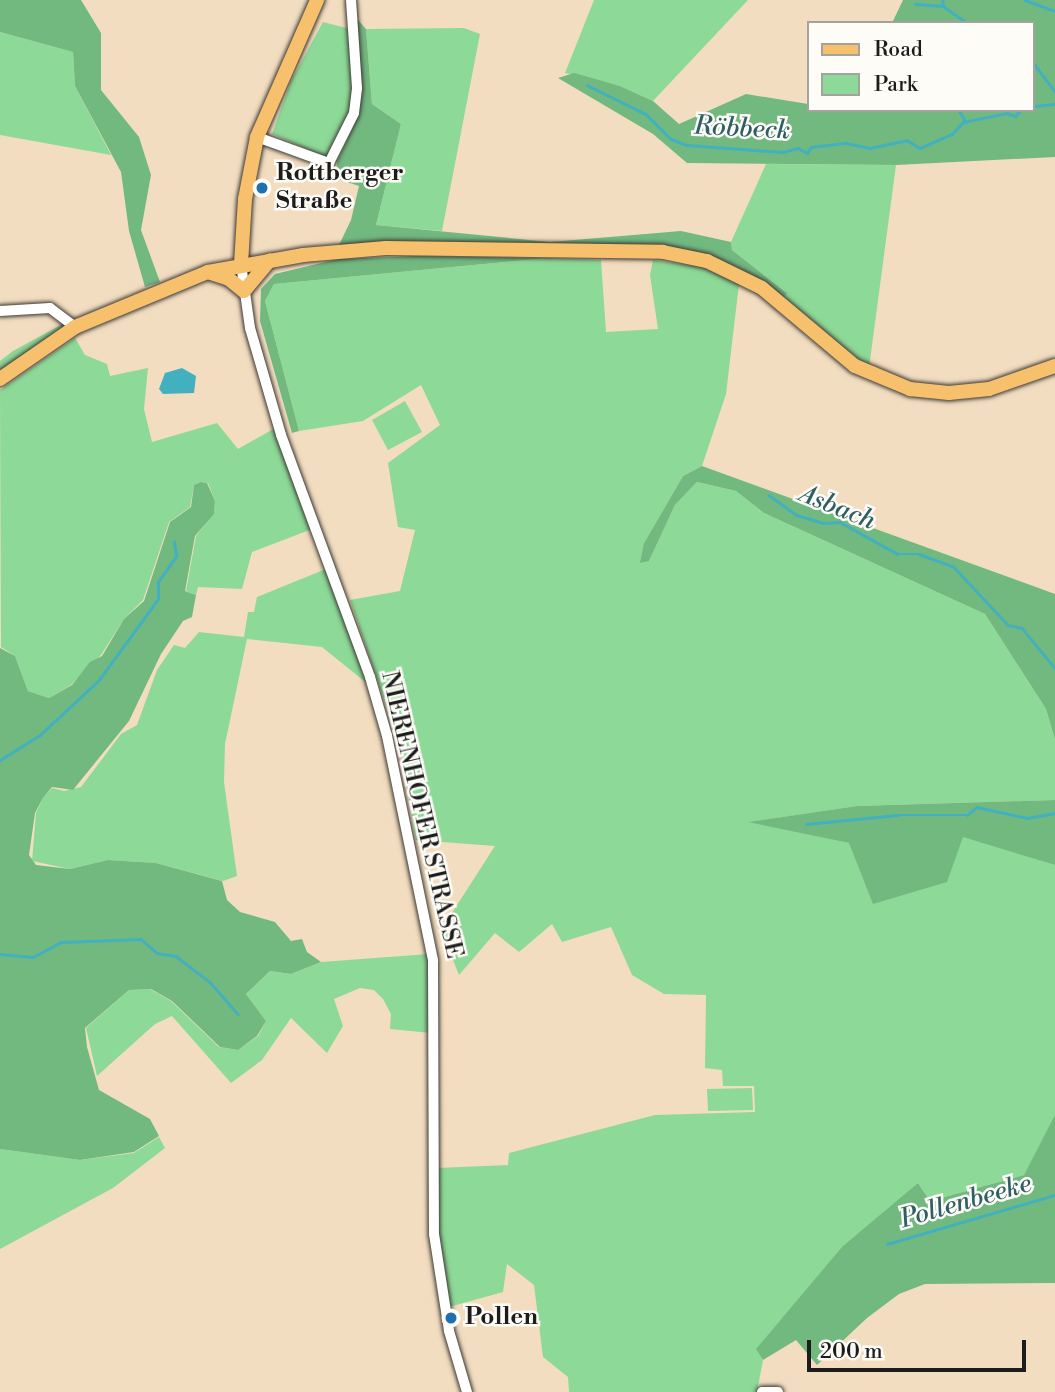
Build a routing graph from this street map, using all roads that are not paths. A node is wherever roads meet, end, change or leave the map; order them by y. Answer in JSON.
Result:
{"nodes":[{"id":1,"x":317,"y":0,"type":"edge"},
{"id":2,"x":351,"y":0,"type":"edge"},
{"id":3,"x":257,"y":137,"type":"junction"},
{"id":4,"x":242,"y":232,"type":"junction"},
{"id":5,"x":270,"y":260,"type":"junction"},
{"id":6,"x":241,"y":264,"type":"junction"},
{"id":7,"x":208,"y":272,"type":"junction"},
{"id":8,"x":244,"y":291,"type":"junction"},
{"id":9,"x":0,"y":311,"type":"edge"},
{"id":10,"x":75,"y":327,"type":"junction"},
{"id":11,"x":1055,"y":366,"type":"edge"},
{"id":12,"x":0,"y":379,"type":"edge"},
{"id":13,"x":467,"y":1392,"type":"edge"},
{"id":14,"x":762,"y":1392,"type":"edge"},
{"id":15,"x":778,"y":1392,"type":"edge"}],
"edges":[{"from":1,"to":3,"type":"main road"},
{"from":2,"to":3,"type":"street"},
{"from":3,"to":4,"type":"main road"},
{"from":4,"to":5,"type":"main road"},
{"from":4,"to":6,"type":"main road"},
{"from":5,"to":6,"type":"main road"},
{"from":5,"to":8,"type":"main road"},
{"from":5,"to":11,"type":"main road"},
{"from":6,"to":7,"type":"main road"},
{"from":6,"to":8,"type":"street","name":"NIERENHOFER STRASSE"},
{"from":7,"to":8,"type":"main road"},
{"from":7,"to":10,"type":"main road"},
{"from":8,"to":13,"type":"street","name":"NIERENHOFER STRASSE"},
{"from":9,"to":10,"type":"street"},
{"from":10,"to":12,"type":"main road"},
{"from":14,"to":15,"type":"street"}]}
